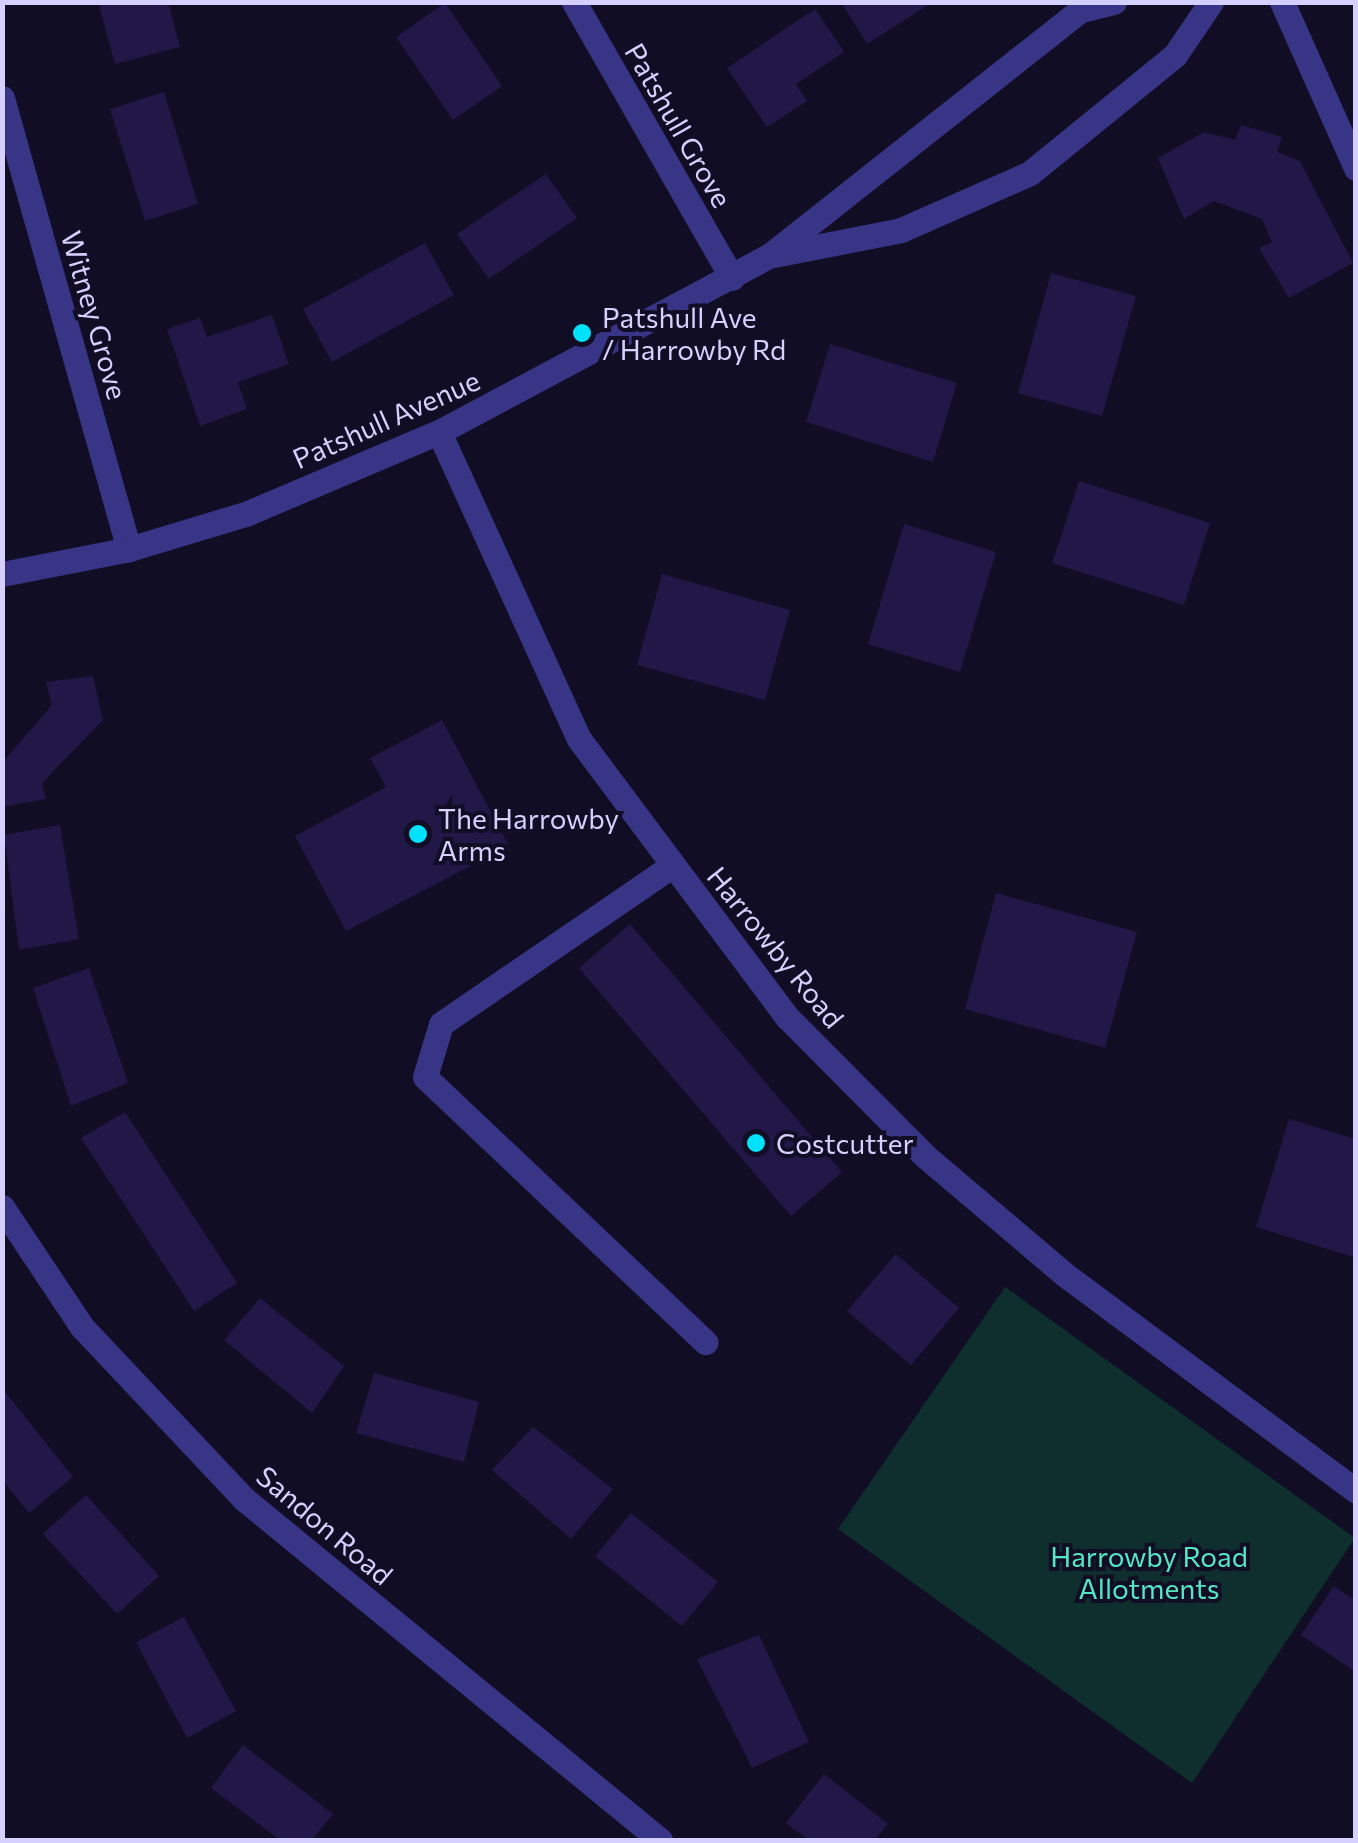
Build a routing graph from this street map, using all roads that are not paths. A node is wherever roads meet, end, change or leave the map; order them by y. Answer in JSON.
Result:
{"nodes":[{"id":1,"x":574,"y":2,"type":"edge"},
{"id":2,"x":1114,"y":2,"type":"edge"},
{"id":3,"x":1211,"y":2,"type":"edge"},
{"id":4,"x":1282,"y":2,"type":"edge"},
{"id":5,"x":2,"y":98,"type":"edge"},
{"id":6,"x":1356,"y":168,"type":"edge"},
{"id":7,"x":768,"y":256,"type":"junction"},
{"id":8,"x":732,"y":278,"type":"junction"},
{"id":9,"x":440,"y":432,"type":"junction"},
{"id":10,"x":129,"y":549,"type":"junction"},
{"id":11,"x":2,"y":574,"type":"edge"},
{"id":12,"x":674,"y":866,"type":"junction"},
{"id":13,"x":2,"y":1206,"type":"edge"},
{"id":14,"x":705,"y":1342,"type":"dead end"},
{"id":15,"x":1356,"y":1491,"type":"edge"},
{"id":16,"x":660,"y":1840,"type":"edge"}],
"edges":[{"from":1,"to":8,"type":"street","name":"Patshull Grove"},
{"from":2,"to":7,"type":"street","name":"Patshull Avenue"},
{"from":3,"to":7,"type":"street","name":"Patshull Avenue"},
{"from":4,"to":6,"type":"street"},
{"from":5,"to":10,"type":"street","name":"Witney Grove"},
{"from":7,"to":8,"type":"street","name":"Patshull Avenue"},
{"from":8,"to":9,"type":"street","name":"Patshull Avenue"},
{"from":9,"to":10,"type":"street","name":"Patshull Avenue"},
{"from":9,"to":12,"type":"street","name":"Harrowby Road"},
{"from":10,"to":11,"type":"street","name":"Patshull Avenue"},
{"from":12,"to":14,"type":"street"},
{"from":12,"to":15,"type":"street","name":"Harrowby Road"},
{"from":13,"to":16,"type":"street","name":"Sandon Road"}]}
